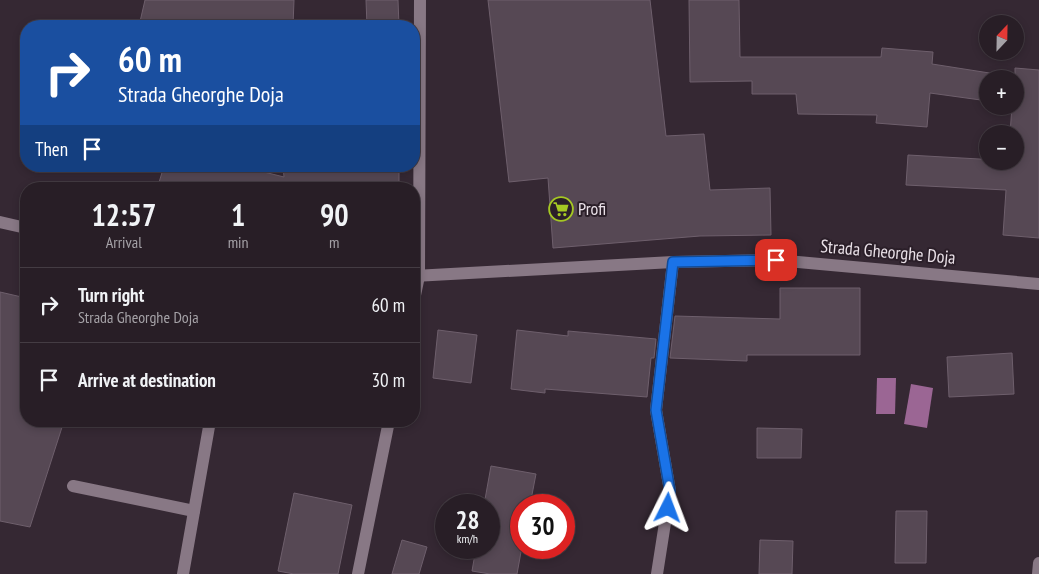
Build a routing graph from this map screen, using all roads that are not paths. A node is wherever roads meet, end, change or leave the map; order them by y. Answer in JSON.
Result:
{"nodes":[{"id":1,"x":420,"y":0,"type":"edge"},
{"id":2,"x":420,"y":20,"type":"edge"},
{"id":3,"x":0,"y":222,"type":"edge"},
{"id":4,"x":20,"y":227,"type":"edge"},
{"id":5,"x":673,"y":262,"type":"junction"},
{"id":6,"x":420,"y":276,"type":"edge"},
{"id":7,"x":1039,"y":284,"type":"edge"},
{"id":8,"x":209,"y":427,"type":"edge"},
{"id":9,"x":388,"y":427,"type":"edge"},
{"id":10,"x":73,"y":486,"type":"dead end"},
{"id":11,"x":194,"y":511,"type":"junction"},
{"id":12,"x":1039,"y":563,"type":"edge"},
{"id":13,"x":183,"y":574,"type":"edge"},
{"id":14,"x":358,"y":574,"type":"edge"},
{"id":15,"x":657,"y":574,"type":"edge"},
{"id":16,"x":1038,"y":574,"type":"edge"}],
"edges":[{"from":1,"to":2,"type":"street"},
{"from":3,"to":4,"type":"street"},
{"from":5,"to":6,"type":"street","name":"Strada Gheorghe Doja"},
{"from":5,"to":7,"type":"street","name":"Strada Gheorghe Doja"},
{"from":5,"to":15,"type":"street"},
{"from":8,"to":11,"type":"street"},
{"from":9,"to":14,"type":"street"},
{"from":10,"to":11,"type":"street"},
{"from":11,"to":13,"type":"street"},
{"from":12,"to":16,"type":"street"}]}
